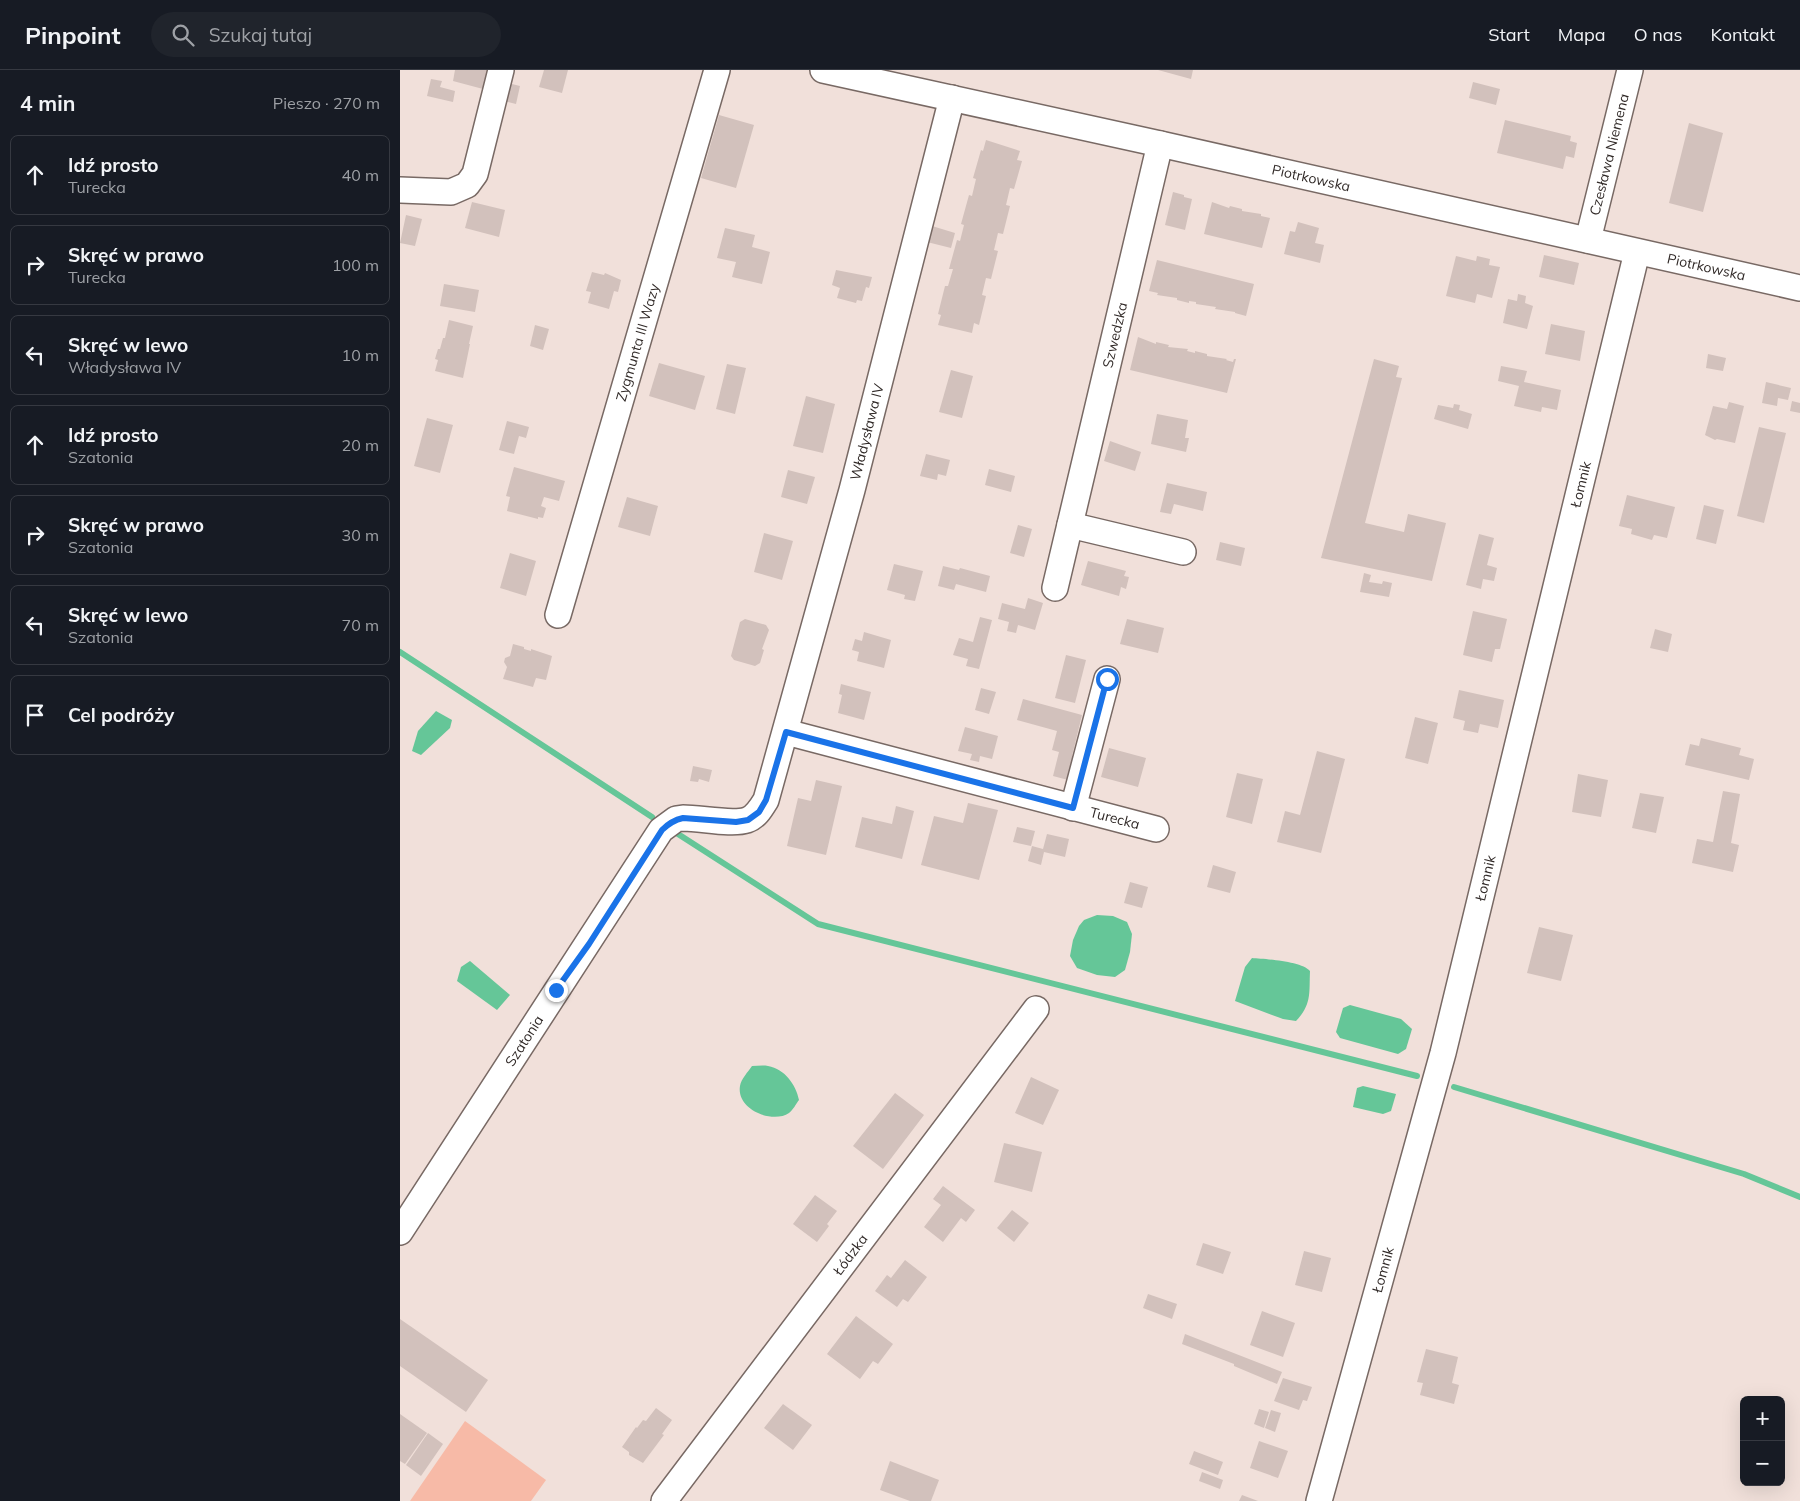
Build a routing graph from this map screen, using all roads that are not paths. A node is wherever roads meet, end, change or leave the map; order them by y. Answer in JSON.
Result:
{"nodes":[{"id":1,"x":501,"y":70,"type":"edge"},
{"id":2,"x":717,"y":70,"type":"edge"},
{"id":3,"x":823,"y":70,"type":"edge"},
{"id":4,"x":1630,"y":70,"type":"edge"},
{"id":5,"x":952,"y":98,"type":"junction"},
{"id":6,"x":1160,"y":144,"type":"junction"},
{"id":7,"x":400,"y":190,"type":"edge"},
{"id":8,"x":1588,"y":240,"type":"junction"},
{"id":9,"x":1637,"y":252,"type":"junction"},
{"id":10,"x":1800,"y":288,"type":"edge"},
{"id":11,"x":1070,"y":526,"type":"junction"},
{"id":12,"x":1183,"y":552,"type":"dead end"},
{"id":13,"x":1055,"y":588,"type":"dead end"},
{"id":14,"x":558,"y":615,"type":"dead end"},
{"id":15,"x":1107,"y":679,"type":"dead end"},
{"id":16,"x":786,"y":732,"type":"junction"},
{"id":17,"x":776,"y":765,"type":"joint"},
{"id":18,"x":1073,"y":808,"type":"junction"},
{"id":19,"x":1156,"y":829,"type":"dead end"},
{"id":20,"x":1036,"y":1008,"type":"dead end"},
{"id":21,"x":400,"y":1232,"type":"edge"},
{"id":22,"x":664,"y":1501,"type":"edge"},
{"id":23,"x":1319,"y":1501,"type":"edge"}],
"edges":[{"from":1,"to":7,"type":"street"},
{"from":2,"to":14,"type":"street","name":"Zygmunta III Wazy"},
{"from":3,"to":5,"type":"street","name":"Piotrkowska"},
{"from":4,"to":8,"type":"street","name":"Czesława Niemena"},
{"from":5,"to":6,"type":"street","name":"Piotrkowska"},
{"from":5,"to":16,"type":"street","name":"Władysława IV"},
{"from":6,"to":8,"type":"street","name":"Piotrkowska"},
{"from":6,"to":11,"type":"street","name":"Szwedzka"},
{"from":8,"to":9,"type":"street","name":"Piotrkowska"},
{"from":9,"to":10,"type":"street","name":"Piotrkowska"},
{"from":9,"to":23,"type":"street","name":"Łomnik"},
{"from":11,"to":12,"type":"street"},
{"from":11,"to":13,"type":"street","name":"Szwedzka"},
{"from":15,"to":18,"type":"street","name":"Turecka"},
{"from":16,"to":17,"type":"street","name":"Władysława IV"},
{"from":16,"to":18,"type":"street","name":"Turecka"},
{"from":17,"to":21,"type":"street","name":"Szatonia"},
{"from":18,"to":19,"type":"street","name":"Turecka"},
{"from":20,"to":22,"type":"street","name":"Łódzka"}]}
